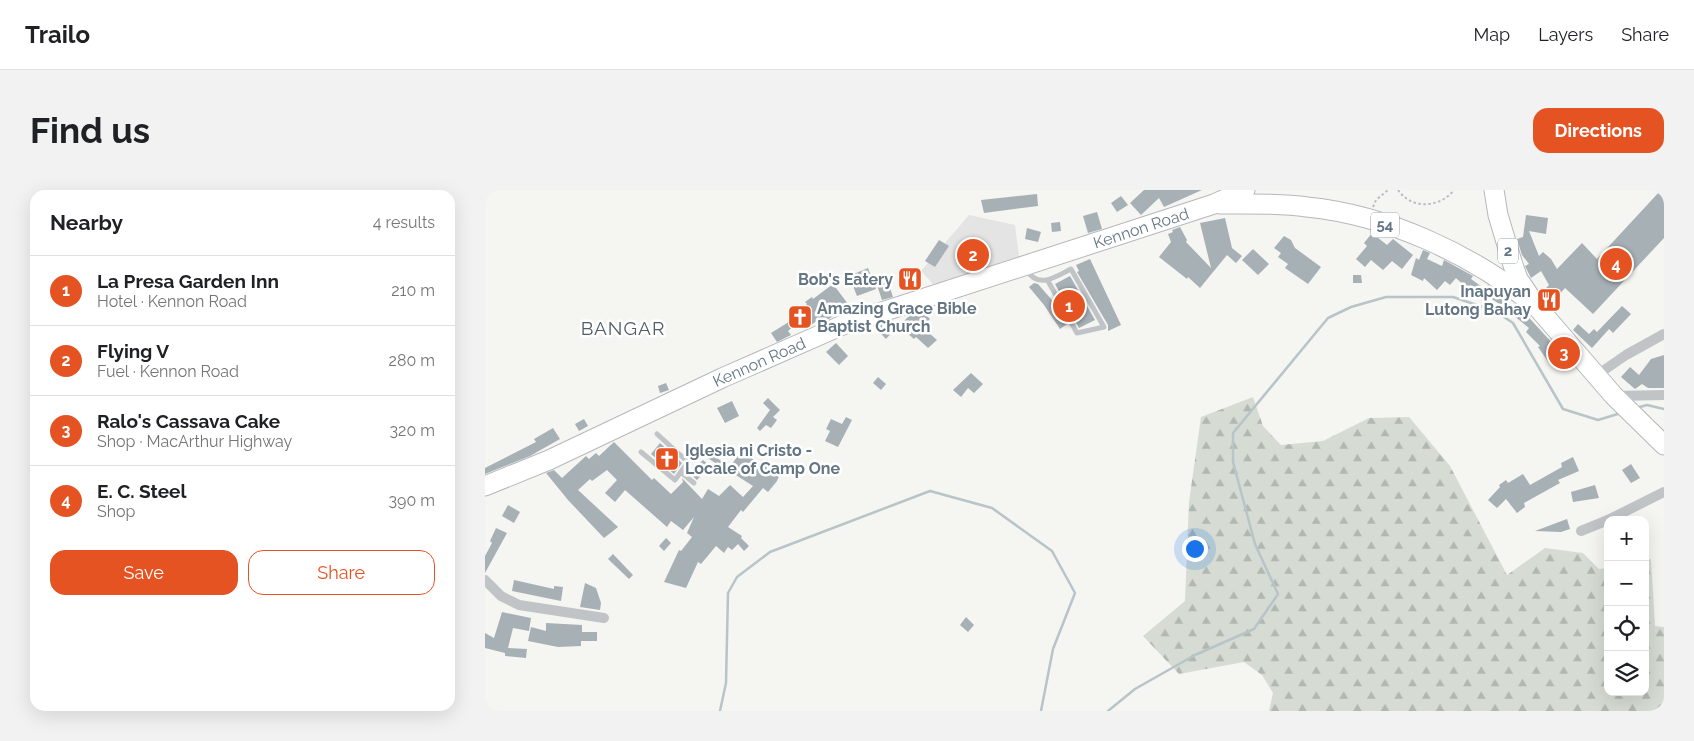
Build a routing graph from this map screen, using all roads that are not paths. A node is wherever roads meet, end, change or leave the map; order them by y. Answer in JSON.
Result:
{"nodes":[{"id":1,"x":1245,"y":190,"type":"edge"},
{"id":2,"x":1494,"y":190,"type":"edge"},
{"id":3,"x":1220,"y":197,"type":"edge"},
{"id":4,"x":1025,"y":267,"type":"junction"},
{"id":5,"x":1048,"y":282,"type":"junction"},
{"id":6,"x":1537,"y":307,"type":"junction"},
{"id":7,"x":1664,"y":334,"type":"edge"},
{"id":8,"x":1597,"y":375,"type":"junction"},
{"id":9,"x":1664,"y":395,"type":"edge"},
{"id":10,"x":1618,"y":399,"type":"junction"},
{"id":11,"x":657,"y":434,"type":"dead end"},
{"id":12,"x":1664,"y":445,"type":"edge"},
{"id":13,"x":641,"y":452,"type":"dead end"},
{"id":14,"x":682,"y":473,"type":"junction"},
{"id":15,"x":694,"y":483,"type":"dead end"},
{"id":16,"x":485,"y":486,"type":"edge"},
{"id":17,"x":1664,"y":492,"type":"edge"},
{"id":18,"x":1616,"y":516,"type":"edge"},
{"id":19,"x":1604,"y":522,"type":"edge"},
{"id":20,"x":1581,"y":531,"type":"dead end"},
{"id":21,"x":485,"y":580,"type":"edge"},
{"id":22,"x":604,"y":618,"type":"dead end"}],
"edges":[{"from":1,"to":3,"type":"highway","name":"Kennon Road","number":"54"},
{"from":2,"to":6,"type":"highway","number":"2"},
{"from":3,"to":4,"type":"highway","name":"Kennon Road","number":"54"},
{"from":3,"to":6,"type":"highway","name":"Kennon Road","number":"54"},
{"from":4,"to":5,"type":"lane"},
{"from":4,"to":16,"type":"highway","name":"Kennon Road","number":"54"},
{"from":5,"to":5,"type":"lane"},
{"from":6,"to":8,"type":"highway","number":"2"},
{"from":7,"to":8,"type":"street"},
{"from":8,"to":10,"type":"highway","number":"2"},
{"from":9,"to":10,"type":"street"},
{"from":10,"to":12,"type":"highway","number":"2"},
{"from":11,"to":14,"type":"lane"},
{"from":13,"to":14,"type":"lane"},
{"from":14,"to":15,"type":"lane"},
{"from":17,"to":18,"type":"street"},
{"from":19,"to":20,"type":"street"},
{"from":21,"to":22,"type":"street"}]}
